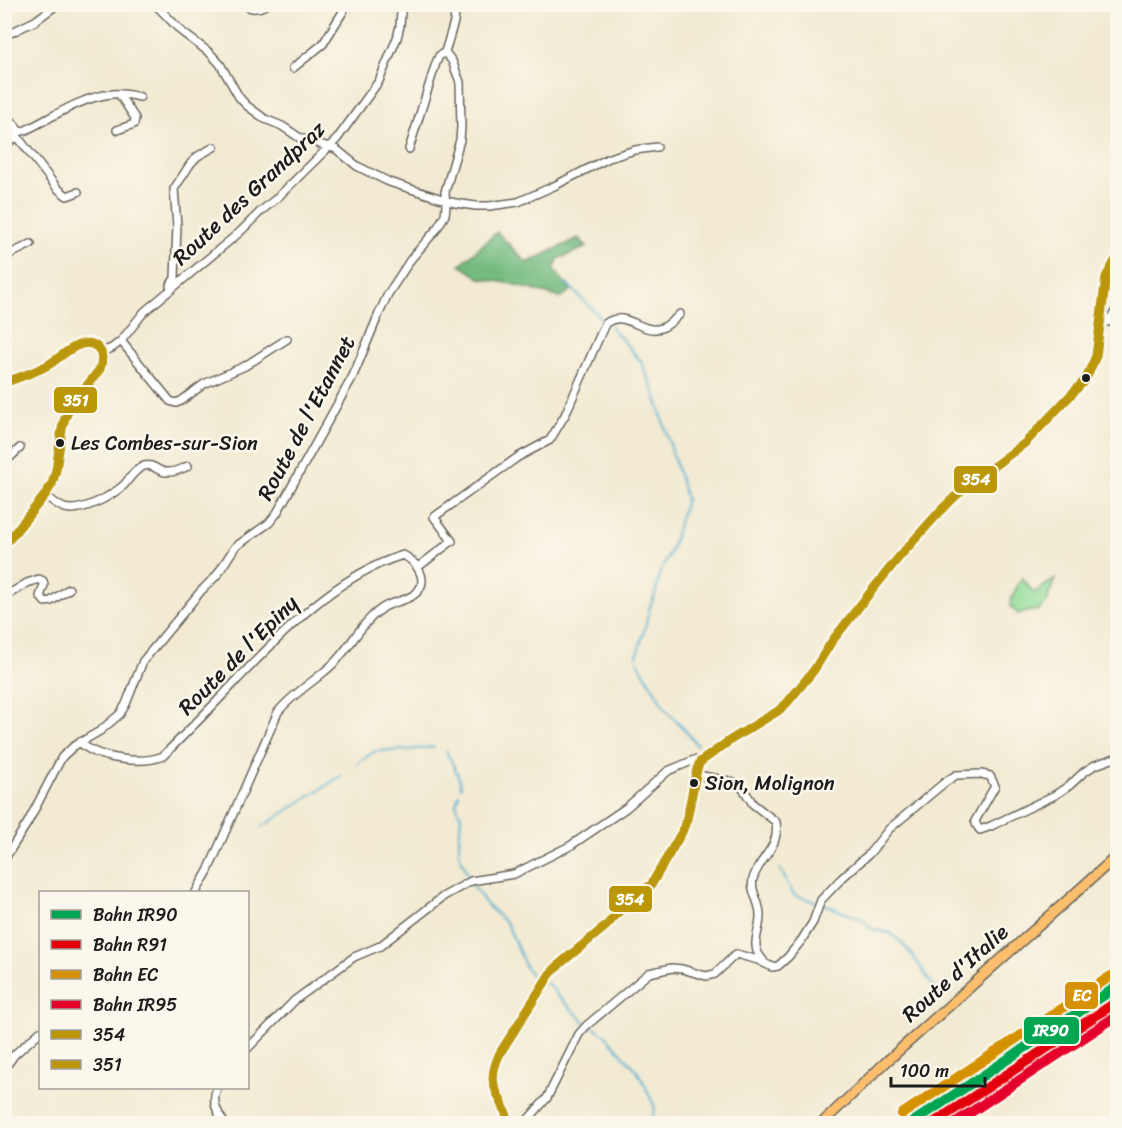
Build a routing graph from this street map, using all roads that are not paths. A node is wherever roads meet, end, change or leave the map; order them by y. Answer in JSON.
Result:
{"nodes":[{"id":1,"x":57,"y":4,"type":"edge"},
{"id":2,"x":155,"y":4,"type":"edge"},
{"id":3,"x":243,"y":4,"type":"edge"},
{"id":4,"x":268,"y":4,"type":"edge"},
{"id":5,"x":345,"y":4,"type":"edge"},
{"id":6,"x":404,"y":4,"type":"edge"},
{"id":7,"x":456,"y":4,"type":"edge"},
{"id":8,"x":4,"y":36,"type":"edge"},
{"id":9,"x":445,"y":52,"type":"junction"},
{"id":10,"x":292,"y":68,"type":"dead end"},
{"id":11,"x":119,"y":94,"type":"junction"},
{"id":12,"x":140,"y":97,"type":"dead end"},
{"id":13,"x":4,"y":112,"type":"edge"},
{"id":14,"x":117,"y":130,"type":"dead end"},
{"id":15,"x":18,"y":134,"type":"junction"},
{"id":16,"x":4,"y":145,"type":"edge"},
{"id":17,"x":214,"y":147,"type":"dead end"},
{"id":18,"x":329,"y":147,"type":"junction"},
{"id":19,"x":657,"y":147,"type":"dead end"},
{"id":20,"x":409,"y":149,"type":"dead end"},
{"id":21,"x":78,"y":192,"type":"dead end"},
{"id":22,"x":445,"y":200,"type":"junction"},
{"id":23,"x":31,"y":244,"type":"dead end"},
{"id":24,"x":1118,"y":255,"type":"edge"},
{"id":25,"x":4,"y":257,"type":"edge"},
{"id":26,"x":171,"y":290,"type":"junction"},
{"id":27,"x":1118,"y":308,"type":"edge"},
{"id":28,"x":680,"y":314,"type":"dead end"},
{"id":29,"x":1100,"y":323,"type":"junction"},
{"id":30,"x":287,"y":339,"type":"dead end"},
{"id":31,"x":121,"y":341,"type":"junction"},
{"id":32,"x":101,"y":352,"type":"junction"},
{"id":33,"x":4,"y":383,"type":"edge"},
{"id":34,"x":20,"y":448,"type":"dead end"},
{"id":35,"x":4,"y":463,"type":"edge"},
{"id":36,"x":188,"y":466,"type":"dead end"},
{"id":37,"x":45,"y":495,"type":"junction"},
{"id":38,"x":4,"y":547,"type":"edge"},
{"id":39,"x":418,"y":567,"type":"junction"},
{"id":40,"x":69,"y":589,"type":"dead end"},
{"id":41,"x":4,"y":597,"type":"edge"},
{"id":42,"x":80,"y":742,"type":"junction"},
{"id":43,"x":1118,"y":757,"type":"edge"},
{"id":44,"x":700,"y":762,"type":"junction"},
{"id":45,"x":696,"y":775,"type":"junction"},
{"id":46,"x":1118,"y":855,"type":"edge"},
{"id":47,"x":4,"y":860,"type":"edge"},
{"id":48,"x":197,"y":891,"type":"edge"},
{"id":49,"x":772,"y":967,"type":"junction"},
{"id":50,"x":39,"y":1033,"type":"edge"},
{"id":51,"x":249,"y":1047,"type":"edge"},
{"id":52,"x":4,"y":1069,"type":"edge"},
{"id":53,"x":215,"y":1090,"type":"edge"},
{"id":54,"x":225,"y":1124,"type":"edge"},
{"id":55,"x":509,"y":1124,"type":"edge"},
{"id":56,"x":524,"y":1124,"type":"edge"},
{"id":57,"x":821,"y":1124,"type":"edge"}],
"edges":[{"from":1,"to":8,"type":"street"},
{"from":2,"to":18,"type":"street"},
{"from":3,"to":4,"type":"street"},
{"from":5,"to":10,"type":"street"},
{"from":6,"to":18,"type":"street","name":"Route des Grandpraz"},
{"from":7,"to":9,"type":"street"},
{"from":9,"to":20,"type":"street"},
{"from":9,"to":22,"type":"street","name":"Route de l'Etannet"},
{"from":11,"to":12,"type":"street"},
{"from":11,"to":14,"type":"street"},
{"from":11,"to":15,"type":"street"},
{"from":13,"to":15,"type":"street"},
{"from":15,"to":16,"type":"street"},
{"from":15,"to":21,"type":"street"},
{"from":17,"to":26,"type":"street"},
{"from":18,"to":22,"type":"street"},
{"from":18,"to":26,"type":"street","name":"Route des Grandpraz"},
{"from":19,"to":22,"type":"street"},
{"from":22,"to":42,"type":"street","name":"Route de l'Etannet"},
{"from":23,"to":25,"type":"street"},
{"from":24,"to":29,"type":"street"},
{"from":26,"to":31,"type":"street","name":"Route des Grandpraz"},
{"from":27,"to":29,"type":"street"},
{"from":28,"to":39,"type":"street"},
{"from":29,"to":44,"type":"street"},
{"from":30,"to":31,"type":"street"},
{"from":31,"to":32,"type":"street","name":"Route des Grandpraz"},
{"from":32,"to":33,"type":"street"},
{"from":32,"to":37,"type":"street"},
{"from":34,"to":35,"type":"street"},
{"from":36,"to":37,"type":"street"},
{"from":37,"to":38,"type":"street"},
{"from":39,"to":42,"type":"street","name":"Route de l'Epiny"},
{"from":39,"to":48,"type":"street"},
{"from":40,"to":41,"type":"street"},
{"from":42,"to":47,"type":"street","name":"Route de l'Etannet"},
{"from":43,"to":49,"type":"street"},
{"from":44,"to":45,"type":"street"},
{"from":44,"to":51,"type":"street"},
{"from":45,"to":49,"type":"street"},
{"from":45,"to":55,"type":"street"},
{"from":46,"to":57,"type":"main road","name":"Route d'Italie"},
{"from":49,"to":56,"type":"street"},
{"from":50,"to":52,"type":"street"},
{"from":53,"to":54,"type":"street"}]}
